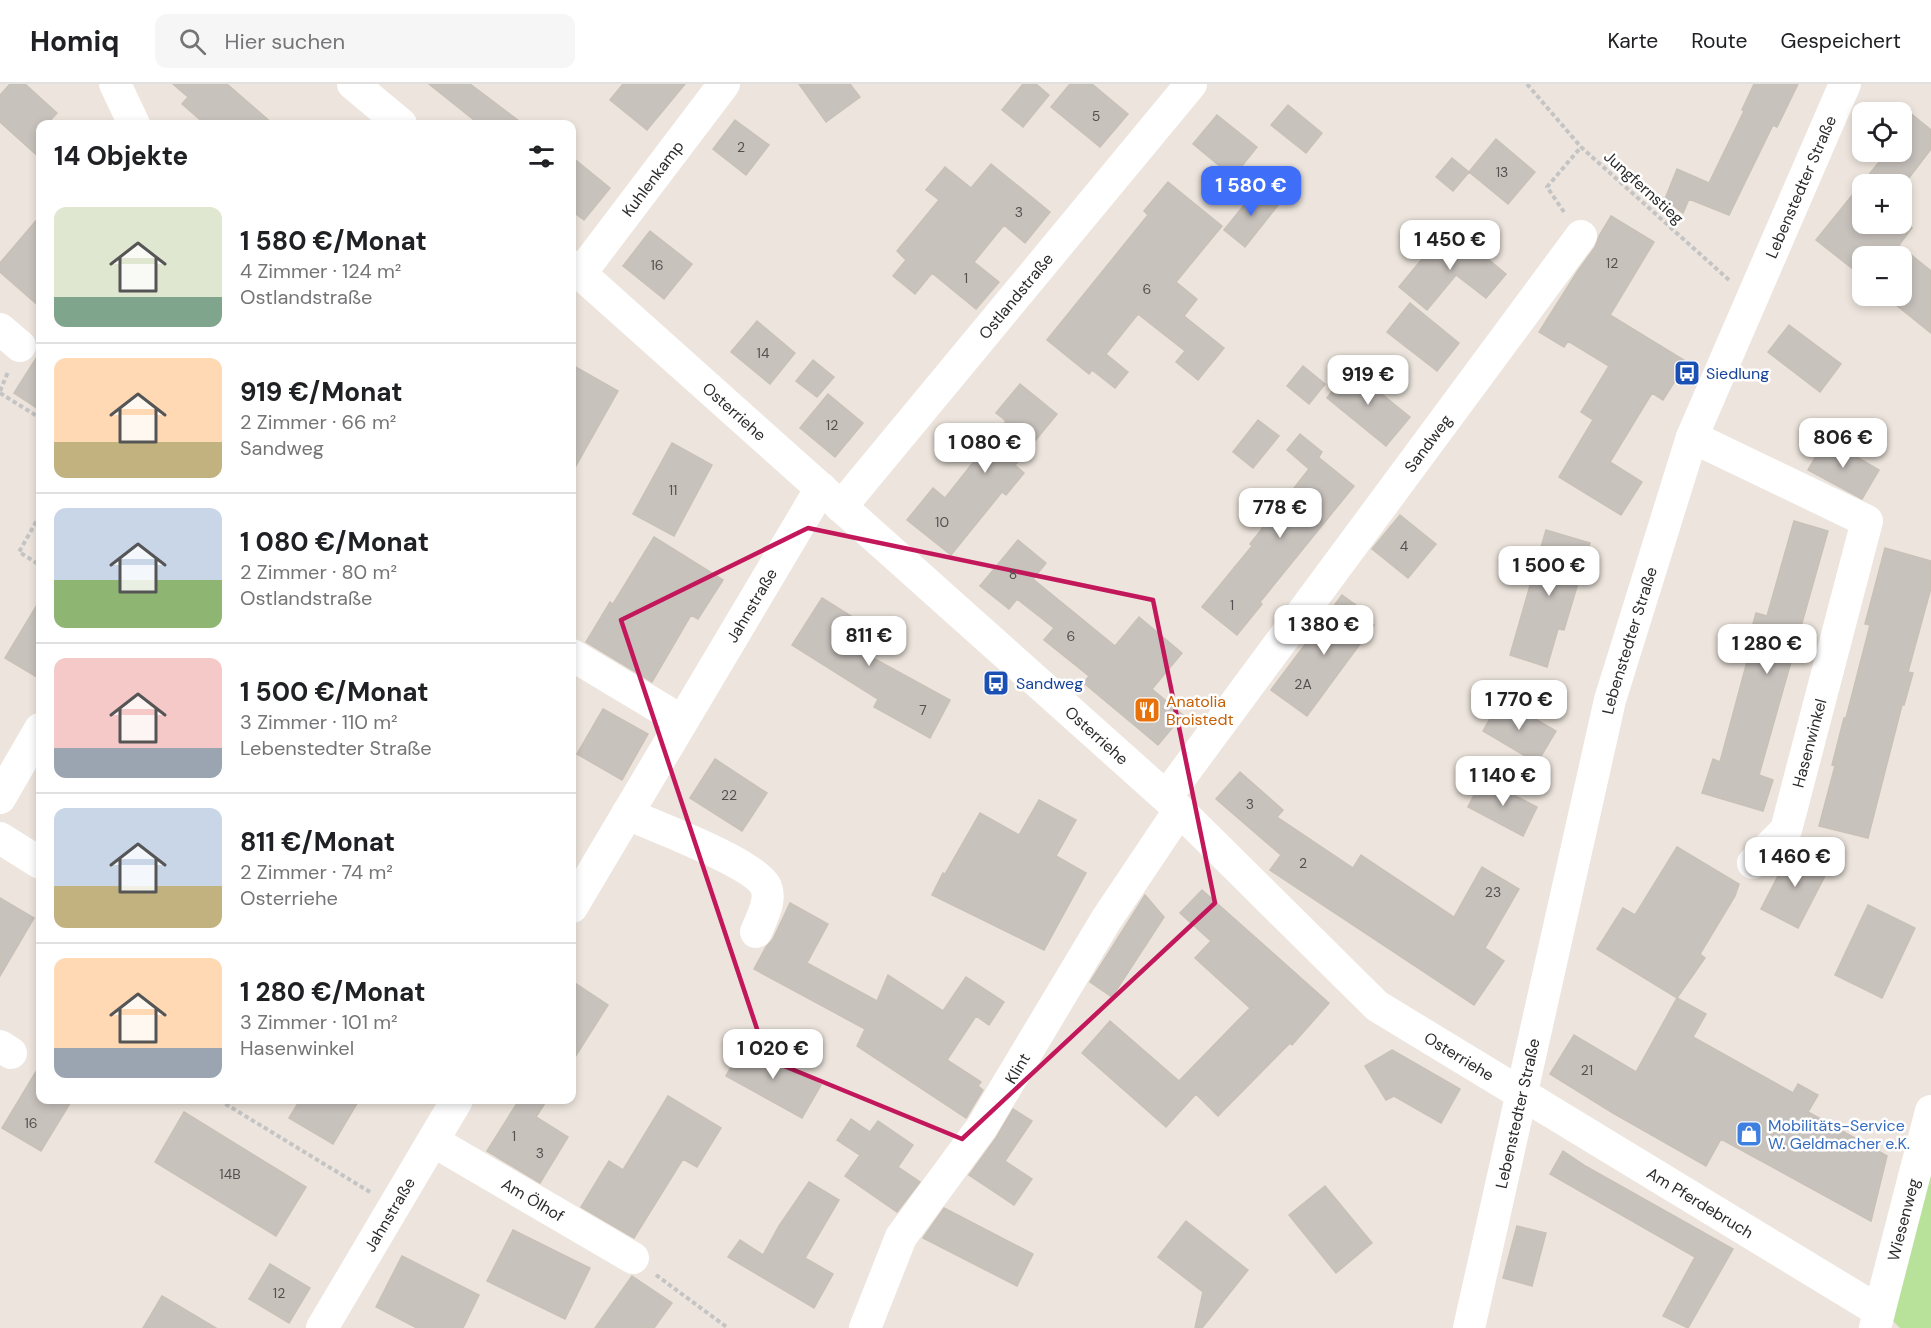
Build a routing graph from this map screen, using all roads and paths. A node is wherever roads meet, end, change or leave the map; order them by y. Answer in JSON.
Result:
{"nodes":[{"id":1,"x":115,"y":84,"type":"edge"},
{"id":2,"x":353,"y":84,"type":"edge"},
{"id":3,"x":724,"y":84,"type":"edge"},
{"id":4,"x":1191,"y":84,"type":"edge"},
{"id":5,"x":1527,"y":84,"type":"edge"},
{"id":6,"x":1845,"y":84,"type":"edge"},
{"id":7,"x":132,"y":120,"type":"edge"},
{"id":8,"x":396,"y":120,"type":"edge"},
{"id":9,"x":1581,"y":147,"type":"junction"},
{"id":10,"x":1547,"y":187,"type":"dead end"},
{"id":11,"x":1581,"y":236,"type":"dead end"},
{"id":12,"x":576,"y":270,"type":"edge"},
{"id":13,"x":1751,"y":301,"type":"junction"},
{"id":14,"x":0,"y":393,"type":"edge"},
{"id":15,"x":36,"y":416,"type":"edge"},
{"id":16,"x":1692,"y":437,"type":"junction"},
{"id":17,"x":831,"y":498,"type":"junction"},
{"id":18,"x":36,"y":522,"type":"edge"},
{"id":19,"x":36,"y":563,"type":"edge"},
{"id":20,"x":576,"y":657,"type":"edge"},
{"id":21,"x":682,"y":721,"type":"junction"},
{"id":22,"x":36,"y":736,"type":"edge"},
{"id":23,"x":0,"y":798,"type":"edge"},
{"id":24,"x":1173,"y":804,"type":"junction"},
{"id":25,"x":627,"y":814,"type":"junction"},
{"id":26,"x":0,"y":838,"type":"edge"},
{"id":27,"x":36,"y":860,"type":"edge"},
{"id":28,"x":1753,"y":863,"type":"dead end"},
{"id":29,"x":576,"y":888,"type":"edge"},
{"id":30,"x":756,"y":932,"type":"dead end"},
{"id":31,"x":1521,"y":1095,"type":"junction"},
{"id":32,"x":226,"y":1104,"type":"edge"},
{"id":33,"x":455,"y":1104,"type":"edge"},
{"id":34,"x":1931,"y":1111,"type":"edge"},
{"id":35,"x":433,"y":1141,"type":"junction"},
{"id":36,"x":394,"y":1206,"type":"junction"},
{"id":37,"x":633,"y":1257,"type":"joint"},
{"id":38,"x":1877,"y":1320,"type":"edge"},
{"id":39,"x":322,"y":1328,"type":"edge"},
{"id":40,"x":728,"y":1328,"type":"edge"},
{"id":41,"x":865,"y":1328,"type":"edge"},
{"id":42,"x":1469,"y":1328,"type":"edge"}],
"edges":[{"from":1,"to":7,"type":"street"},
{"from":2,"to":8,"type":"street"},
{"from":3,"to":12,"type":"street","name":"Kuhlenkamp"},
{"from":4,"to":17,"type":"street","name":"Ostlandstraße"},
{"from":5,"to":9,"type":"path","name":"Jungfernstieg"},
{"from":6,"to":13,"type":"street","name":"Lebenstedter Straße"},
{"from":9,"to":10,"type":"path"},
{"from":9,"to":13,"type":"path","name":"Jungfernstieg"},
{"from":11,"to":24,"type":"street","name":"Sandweg"},
{"from":12,"to":17,"type":"street","name":"Osterriehe"},
{"from":13,"to":16,"type":"street","name":"Lebenstedter Straße"},
{"from":14,"to":15,"type":"path"},
{"from":16,"to":28,"type":"street","name":"Hasenwinkel"},
{"from":16,"to":31,"type":"street","name":"Lebenstedter Straße"},
{"from":17,"to":21,"type":"street","name":"Jahnstraße"},
{"from":17,"to":24,"type":"street","name":"Osterriehe"},
{"from":18,"to":19,"type":"path"},
{"from":20,"to":21,"type":"street"},
{"from":21,"to":25,"type":"street","name":"Jahnstraße"},
{"from":22,"to":23,"type":"street"},
{"from":24,"to":31,"type":"street","name":"Osterriehe"},
{"from":24,"to":41,"type":"street","name":"Klint"},
{"from":25,"to":29,"type":"street","name":"Jahnstraße"},
{"from":25,"to":30,"type":"street"},
{"from":26,"to":27,"type":"street"},
{"from":31,"to":38,"type":"street","name":"Am Pferdebruch"},
{"from":31,"to":42,"type":"street","name":"Lebenstedter Straße"},
{"from":32,"to":36,"type":"path"},
{"from":33,"to":35,"type":"street","name":"Jahnstraße"},
{"from":34,"to":38,"type":"street","name":"Wiesenweg"},
{"from":35,"to":36,"type":"street","name":"Jahnstraße"},
{"from":35,"to":37,"type":"street","name":"Am Ölhof"},
{"from":36,"to":39,"type":"street","name":"Jahnstraße"},
{"from":37,"to":40,"type":"path"}]}
